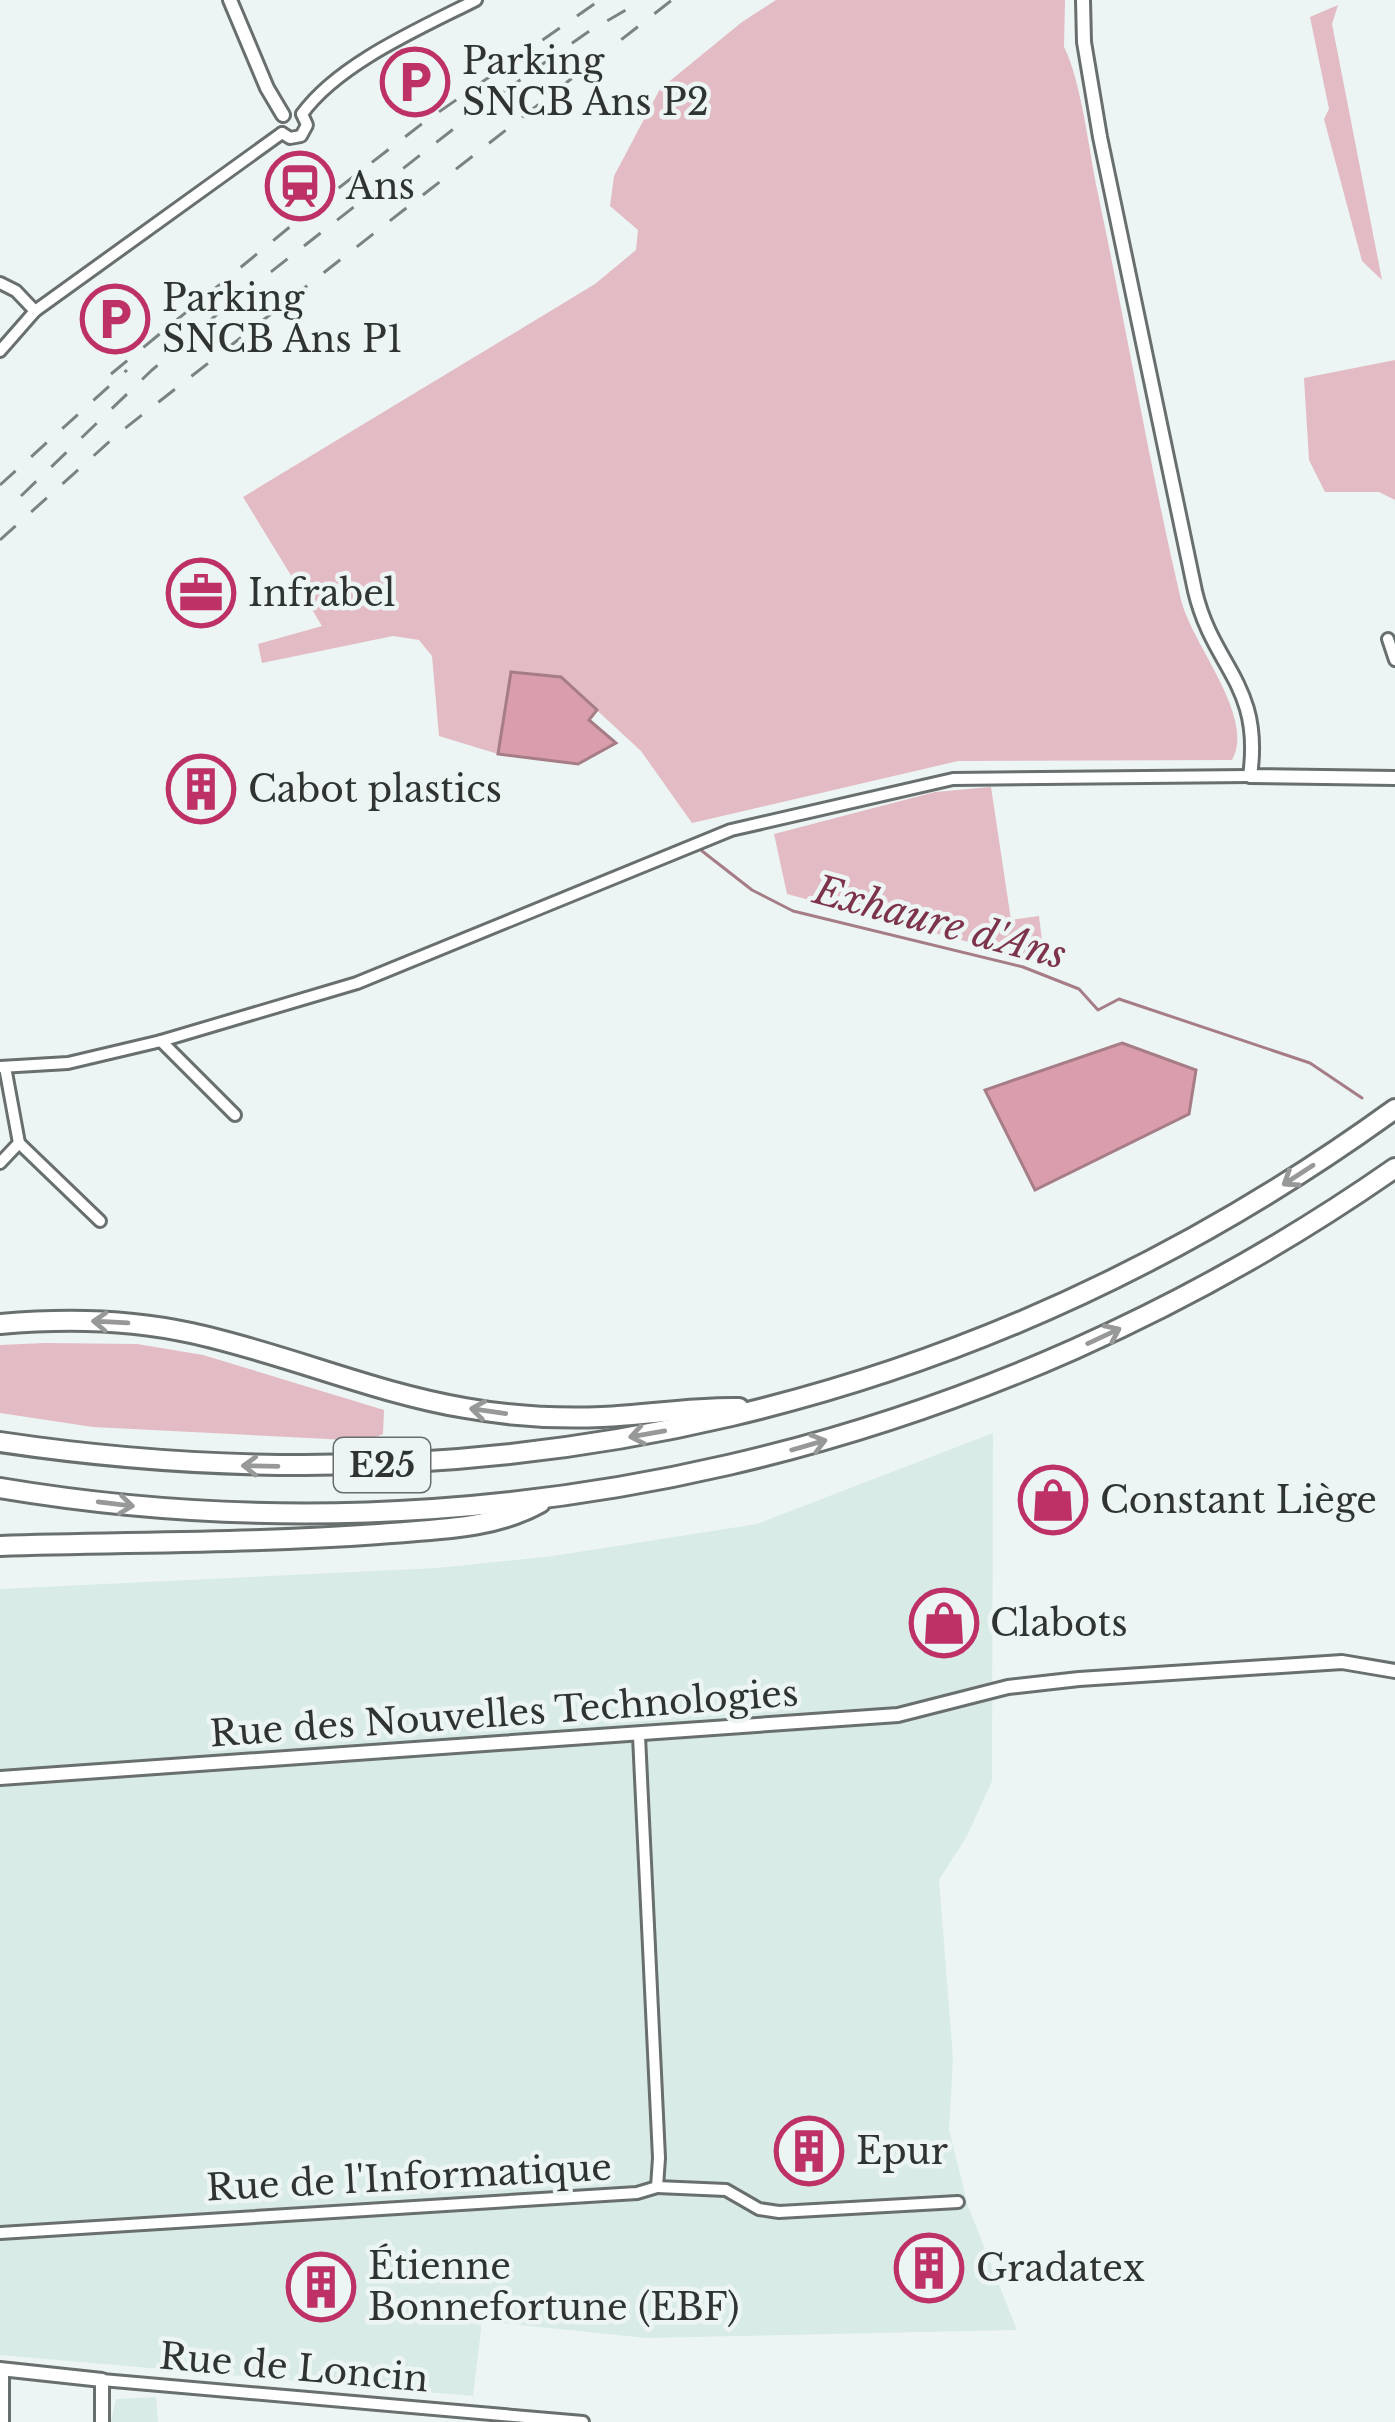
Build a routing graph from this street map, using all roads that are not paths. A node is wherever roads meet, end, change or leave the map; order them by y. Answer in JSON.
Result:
{"nodes":[{"id":1,"x":230,"y":0,"type":"edge"},
{"id":2,"x":474,"y":0,"type":"edge"},
{"id":3,"x":1083,"y":0,"type":"edge"},
{"id":4,"x":302,"y":114,"type":"junction"},
{"id":5,"x":283,"y":115,"type":"junction"},
{"id":6,"x":282,"y":133,"type":"junction"},
{"id":7,"x":0,"y":283,"type":"edge"},
{"id":8,"x":35,"y":311,"type":"junction"},
{"id":9,"x":0,"y":351,"type":"edge"},
{"id":10,"x":1388,"y":639,"type":"dead end"},
{"id":11,"x":1395,"y":660,"type":"edge"},
{"id":12,"x":1250,"y":776,"type":"junction"},
{"id":13,"x":1395,"y":778,"type":"edge"},
{"id":14,"x":161,"y":1041,"type":"junction"},
{"id":15,"x":3,"y":1067,"type":"edge"},
{"id":16,"x":1395,"y":1109,"type":"edge"},
{"id":17,"x":235,"y":1115,"type":"dead end"},
{"id":18,"x":19,"y":1143,"type":"junction"},
{"id":19,"x":0,"y":1163,"type":"edge"},
{"id":20,"x":1395,"y":1168,"type":"edge"},
{"id":21,"x":100,"y":1221,"type":"dead end"},
{"id":22,"x":0,"y":1324,"type":"edge"},
{"id":23,"x":762,"y":1409,"type":"junction"},
{"id":24,"x":0,"y":1442,"type":"edge"},
{"id":25,"x":0,"y":1488,"type":"edge"},
{"id":26,"x":549,"y":1498,"type":"junction"},
{"id":27,"x":0,"y":1546,"type":"edge"},
{"id":28,"x":1395,"y":1671,"type":"edge"},
{"id":29,"x":639,"y":1736,"type":"junction"},
{"id":30,"x":0,"y":1778,"type":"edge"},
{"id":31,"x":657,"y":2187,"type":"junction"},
{"id":32,"x":958,"y":2202,"type":"dead end"},
{"id":33,"x":0,"y":2233,"type":"edge"},
{"id":34,"x":1,"y":2369,"type":"edge"},
{"id":35,"x":102,"y":2380,"type":"junction"},
{"id":36,"x":3,"y":2422,"type":"edge"},
{"id":37,"x":102,"y":2422,"type":"edge"},
{"id":38,"x":583,"y":2422,"type":"edge"}],
"edges":[{"from":1,"to":5,"type":"street"},
{"from":2,"to":4,"type":"street"},
{"from":3,"to":12,"type":"street"},
{"from":4,"to":5,"type":"street"},
{"from":4,"to":6,"type":"street"},
{"from":5,"to":6,"type":"street"},
{"from":6,"to":8,"type":"street"},
{"from":7,"to":8,"type":"street"},
{"from":8,"to":9,"type":"street"},
{"from":10,"to":11,"type":"street"},
{"from":12,"to":13,"type":"street"},
{"from":12,"to":14,"type":"street"},
{"from":14,"to":15,"type":"street"},
{"from":14,"to":17,"type":"street"},
{"from":15,"to":18,"type":"street"},
{"from":16,"to":23,"type":"highway","number":"E25","one_way":true},
{"from":18,"to":19,"type":"street"},
{"from":18,"to":21,"type":"street"},
{"from":26,"to":20,"type":"highway","number":"E25","one_way":true},
{"from":23,"to":22,"type":"highway","one_way":true},
{"from":23,"to":24,"type":"highway","number":"E25","one_way":true},
{"from":25,"to":26,"type":"highway","number":"E25","one_way":true},
{"from":26,"to":27,"type":"highway"},
{"from":28,"to":29,"type":"street","name":"Rue des Nouvelles Technologies"},
{"from":29,"to":30,"type":"street","name":"Rue des Nouvelles Technologies"},
{"from":29,"to":31,"type":"street","name":"Rue de l'Informatique"},
{"from":31,"to":32,"type":"street"},
{"from":31,"to":33,"type":"street","name":"Rue de l'Informatique"},
{"from":34,"to":35,"type":"street","name":"Rue de Loncin"},
{"from":34,"to":36,"type":"street"},
{"from":35,"to":37,"type":"street"},
{"from":35,"to":38,"type":"street","name":"Rue de Loncin"}]}
